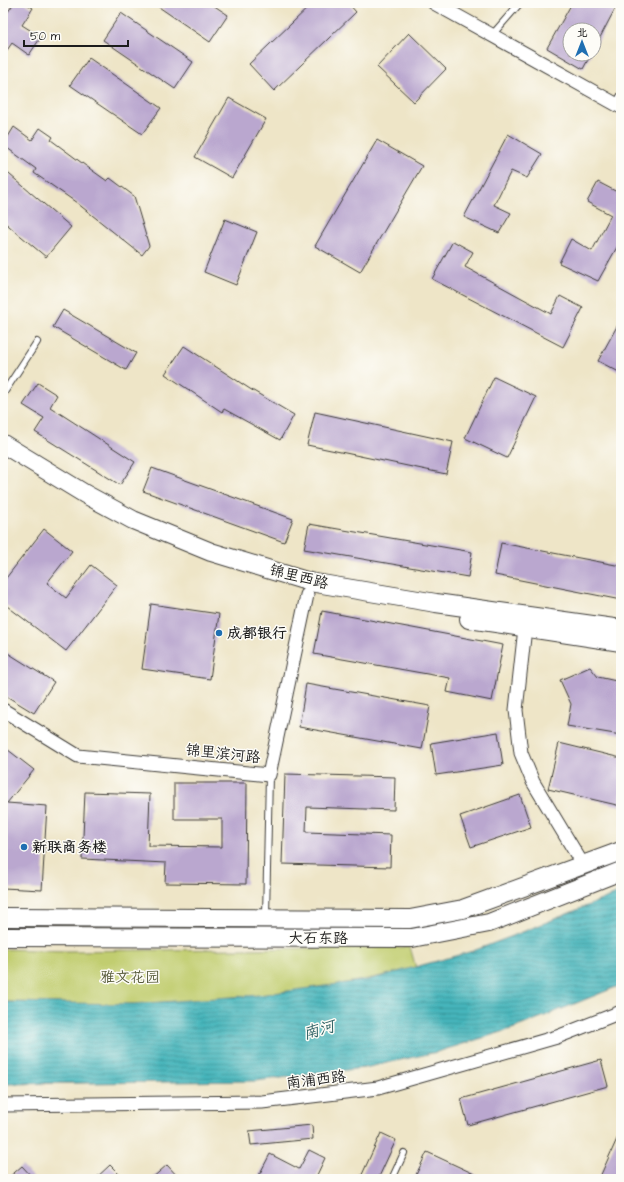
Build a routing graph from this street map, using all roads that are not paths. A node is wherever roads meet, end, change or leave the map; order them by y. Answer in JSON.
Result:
{"nodes":[{"id":1,"x":434,"y":3,"type":"edge"},
{"id":2,"x":520,"y":3,"type":"edge"},
{"id":3,"x":492,"y":35,"type":"junction"},
{"id":4,"x":619,"y":102,"type":"edge"},
{"id":5,"x":37,"y":342,"type":"dead end"},
{"id":6,"x":3,"y":394,"type":"edge"},
{"id":7,"x":3,"y":444,"type":"edge"},
{"id":8,"x":3,"y":457,"type":"edge"},
{"id":9,"x":307,"y":594,"type":"junction"},
{"id":10,"x":526,"y":621,"type":"junction"},
{"id":11,"x":621,"y":629,"type":"edge"},
{"id":12,"x":621,"y":642,"type":"edge"},
{"id":13,"x":3,"y":710,"type":"edge"},
{"id":14,"x":269,"y":775,"type":"junction"},
{"id":15,"x":621,"y":851,"type":"edge"},
{"id":16,"x":584,"y":865,"type":"junction"},
{"id":17,"x":621,"y":871,"type":"edge"},
{"id":18,"x":3,"y":917,"type":"edge"},
{"id":19,"x":266,"y":917,"type":"junction"},
{"id":20,"x":3,"y":937,"type":"edge"},
{"id":21,"x":621,"y":1012,"type":"edge"},
{"id":22,"x":3,"y":1105,"type":"edge"},
{"id":23,"x":404,"y":1154,"type":"dead end"},
{"id":24,"x":392,"y":1179,"type":"edge"}],
"edges":[{"from":1,"to":3,"type":"street"},
{"from":2,"to":3,"type":"lane"},
{"from":3,"to":4,"type":"street"},
{"from":5,"to":6,"type":"lane"},
{"from":7,"to":10,"type":"main road","name":"锦里西路"},
{"from":8,"to":9,"type":"main road","name":"锦里西路"},
{"from":9,"to":10,"type":"main road","name":"锦里西路"},
{"from":9,"to":14,"type":"street","name":"锦里滨河路"},
{"from":10,"to":11,"type":"main road","name":"锦里西路"},
{"from":10,"to":12,"type":"main road","name":"锦里西路"},
{"from":10,"to":16,"type":"street"},
{"from":13,"to":14,"type":"street","name":"锦里滨河路"},
{"from":14,"to":19,"type":"lane"},
{"from":15,"to":16,"type":"main road","name":"大石东路"},
{"from":16,"to":19,"type":"main road","name":"大石东路"},
{"from":17,"to":20,"type":"main road","name":"大石东路"},
{"from":18,"to":19,"type":"main road","name":"大石东路"},
{"from":21,"to":22,"type":"street","name":"南浦西路"},
{"from":23,"to":24,"type":"lane"}]}
